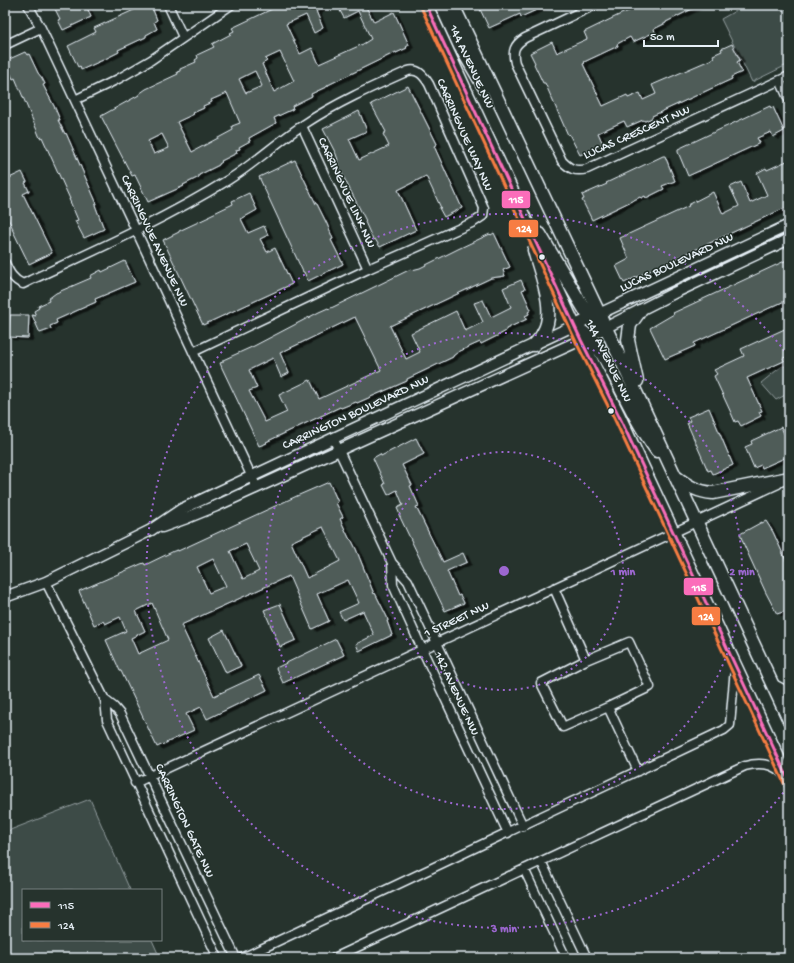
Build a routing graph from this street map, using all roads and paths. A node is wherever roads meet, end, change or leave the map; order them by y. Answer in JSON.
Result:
{"nodes":[{"id":1,"x":28,"y":5,"type":"edge"},
{"id":2,"x":168,"y":5,"type":"edge"},
{"id":3,"x":230,"y":5,"type":"edge"},
{"id":4,"x":426,"y":5,"type":"edge"},
{"id":5,"x":441,"y":5,"type":"edge"},
{"id":6,"x":453,"y":5,"type":"edge"},
{"id":7,"x":456,"y":5,"type":"edge"},
{"id":8,"x":595,"y":5,"type":"edge"},
{"id":9,"x":463,"y":27,"type":"junction"},
{"id":10,"x":41,"y":28,"type":"junction"},
{"id":11,"x":183,"y":37,"type":"junction"},
{"id":12,"x":5,"y":44,"type":"edge"},
{"id":13,"x":789,"y":76,"type":"edge"},
{"id":14,"x":780,"y":80,"type":"junction"},
{"id":15,"x":74,"y":100,"type":"junction"},
{"id":16,"x":789,"y":100,"type":"edge"},
{"id":17,"x":302,"y":126,"type":"junction"},
{"id":18,"x":514,"y":136,"type":"junction"},
{"id":19,"x":502,"y":168,"type":"junction"},
{"id":20,"x":524,"y":216,"type":"junction"},
{"id":21,"x":789,"y":225,"type":"edge"},
{"id":22,"x":136,"y":231,"type":"junction"},
{"id":23,"x":789,"y":240,"type":"edge"},
{"id":24,"x":5,"y":263,"type":"edge"},
{"id":25,"x":368,"y":269,"type":"junction"},
{"id":26,"x":640,"y":311,"type":"junction"},
{"id":27,"x":594,"y":316,"type":"junction"},
{"id":28,"x":575,"y":326,"type":"junction"},
{"id":29,"x":606,"y":328,"type":"junction"},
{"id":30,"x":585,"y":338,"type":"junction"},
{"id":31,"x":534,"y":346,"type":"junction"},
{"id":32,"x":193,"y":352,"type":"junction"},
{"id":33,"x":645,"y":414,"type":"junction"},
{"id":34,"x":332,"y":438,"type":"junction"},
{"id":35,"x":338,"y":450,"type":"junction"},
{"id":36,"x":251,"y":476,"type":"junction"},
{"id":37,"x":675,"y":477,"type":"junction"},
{"id":38,"x":789,"y":478,"type":"edge"},
{"id":39,"x":256,"y":488,"type":"junction"},
{"id":40,"x":696,"y":522,"type":"junction"},
{"id":41,"x":151,"y":530,"type":"junction"},
{"id":42,"x":673,"y":533,"type":"junction"},
{"id":43,"x":392,"y":563,"type":"junction"},
{"id":44,"x":46,"y":582,"type":"junction"},
{"id":45,"x":554,"y":588,"type":"junction"},
{"id":46,"x":5,"y":597,"type":"edge"},
{"id":47,"x":437,"y":642,"type":"junction"},
{"id":48,"x":422,"y":649,"type":"junction"},
{"id":49,"x":586,"y":660,"type":"junction"},
{"id":50,"x":735,"y":666,"type":"junction"},
{"id":51,"x":771,"y":682,"type":"junction"},
{"id":52,"x":789,"y":692,"type":"edge"},
{"id":53,"x":105,"y":700,"type":"junction"},
{"id":54,"x":608,"y":707,"type":"junction"},
{"id":55,"x":789,"y":720,"type":"edge"},
{"id":56,"x":764,"y":728,"type":"junction"},
{"id":57,"x":638,"y":771,"type":"junction"},
{"id":58,"x":789,"y":771,"type":"edge"},
{"id":59,"x":149,"y":776,"type":"junction"},
{"id":60,"x":135,"y":782,"type":"junction"},
{"id":61,"x":789,"y":782,"type":"edge"},
{"id":62,"x":523,"y":826,"type":"junction"},
{"id":63,"x":508,"y":833,"type":"junction"},
{"id":64,"x":541,"y":861,"type":"junction"},
{"id":65,"x":524,"y":869,"type":"junction"},
{"id":66,"x":218,"y":958,"type":"edge"},
{"id":67,"x":236,"y":958,"type":"edge"},
{"id":68,"x":242,"y":958,"type":"edge"},
{"id":69,"x":334,"y":958,"type":"edge"},
{"id":70,"x":566,"y":958,"type":"edge"},
{"id":71,"x":587,"y":958,"type":"edge"}],
"edges":[{"from":1,"to":10,"type":"street","name":"CARRINGVUE AVENUE NW"},
{"from":2,"to":11,"type":"street"},
{"from":3,"to":11,"type":"street"},
{"from":4,"to":19,"type":"main road","name":"144 AVENUE NW"},
{"from":5,"to":18,"type":"main road"},
{"from":6,"to":9,"type":"main road","name":"144 AVENUE NW"},
{"from":7,"to":9,"type":"main road"},
{"from":8,"to":14,"type":"street","name":"LUCAS CRESCENT NW"},
{"from":9,"to":18,"type":"main road","name":"144 AVENUE NW"},
{"from":10,"to":12,"type":"street"},
{"from":10,"to":15,"type":"street","name":"CARRINGVUE AVENUE NW"},
{"from":11,"to":15,"type":"street"},
{"from":13,"to":14,"type":"street","name":"LUCAS CRESCENT NW"},
{"from":14,"to":16,"type":"street"},
{"from":15,"to":22,"type":"street","name":"CARRINGVUE AVENUE NW"},
{"from":17,"to":22,"type":"street","name":"CARRINGVUE WAY NW"},
{"from":17,"to":25,"type":"street","name":"CARRINGVUE LINK NW"},
{"from":17,"to":25,"type":"street","name":"CARRINGVUE WAY NW"},
{"from":18,"to":27,"type":"main road","name":"144 AVENUE NW"},
{"from":19,"to":20,"type":"main road","name":"144 AVENUE NW"},
{"from":19,"to":27,"type":"main road"},
{"from":20,"to":28,"type":"main road","name":"144 AVENUE NW"},
{"from":20,"to":31,"type":"main road"},
{"from":21,"to":27,"type":"street","name":"LUCAS BOULEVARD NW"},
{"from":22,"to":24,"type":"street","name":"CARRINGVUE WAY NW"},
{"from":22,"to":32,"type":"street","name":"CARRINGVUE AVENUE NW"},
{"from":23,"to":26,"type":"street","name":"LUCAS BOULEVARD NW"},
{"from":25,"to":32,"type":"street","name":"CARRINGVUE WAY NW"},
{"from":26,"to":29,"type":"street","name":"LUCAS BOULEVARD NW"},
{"from":26,"to":33,"type":"main road"},
{"from":27,"to":28,"type":"street","name":"LUCAS BOULEVARD NW"},
{"from":27,"to":29,"type":"main road"},
{"from":28,"to":30,"type":"main road","name":"144 AVENUE NW"},
{"from":28,"to":31,"type":"street","name":"CARRINGTON BOULEVARD NW"},
{"from":29,"to":30,"type":"street","name":"LUCAS BOULEVARD NW"},
{"from":29,"to":33,"type":"main road","name":"144 AVENUE NW"},
{"from":30,"to":35,"type":"street","name":"CARRINGTON BOULEVARD NW"},
{"from":30,"to":37,"type":"main road"},
{"from":30,"to":42,"type":"main road","name":"144 AVENUE NW"},
{"from":31,"to":34,"type":"street","name":"CARRINGTON BOULEVARD NW"},
{"from":32,"to":36,"type":"street","name":"CARRINGVUE AVENUE NW"},
{"from":33,"to":37,"type":"main road","name":"144 AVENUE NW"},
{"from":34,"to":35,"type":"street","name":"142 AVENUE NW"},
{"from":34,"to":36,"type":"street","name":"CARRINGTON BOULEVARD NW"},
{"from":35,"to":39,"type":"street","name":"CARRINGTON BOULEVARD NW"},
{"from":35,"to":43,"type":"street","name":"142 AVENUE NW"},
{"from":36,"to":39,"type":"street","name":"CARRINGVUE AVENUE NW"},
{"from":36,"to":41,"type":"street","name":"CARRINGTON BOULEVARD NW"},
{"from":37,"to":38,"type":"main road"},
{"from":37,"to":40,"type":"main road","name":"144 AVENUE NW"},
{"from":38,"to":40,"type":"street","name":"1 STREET NW"},
{"from":39,"to":41,"type":"street","name":"CARRINGTON BOULEVARD NW"},
{"from":40,"to":42,"type":"street","name":"1 STREET NW"},
{"from":40,"to":51,"type":"main road","name":"144 AVENUE NW"},
{"from":41,"to":44,"type":"street","name":"CARRINGTON BOULEVARD NW"},
{"from":42,"to":45,"type":"street","name":"1 STREET NW"},
{"from":42,"to":50,"type":"main road","name":"144 AVENUE NW"},
{"from":43,"to":47,"type":"street","name":"142 AVENUE NW"},
{"from":43,"to":48,"type":"street","name":"142 AVENUE NW"},
{"from":44,"to":46,"type":"street","name":"CARRINGTON BOULEVARD NW"},
{"from":44,"to":53,"type":"street","name":"CARRINGTON GATE NW"},
{"from":45,"to":47,"type":"street","name":"1 STREET NW"},
{"from":45,"to":49,"type":"street"},
{"from":47,"to":48,"type":"street","name":"1 STREET NW"},
{"from":47,"to":62,"type":"street","name":"142 AVENUE NW"},
{"from":48,"to":59,"type":"street","name":"1 STREET NW"},
{"from":48,"to":63,"type":"street","name":"142 AVENUE NW"},
{"from":49,"to":54,"type":"street"},
{"from":49,"to":54,"type":"street"},
{"from":50,"to":56,"type":"main road","name":"144 AVENUE NW"},
{"from":50,"to":57,"type":"street"},
{"from":51,"to":52,"type":"street"},
{"from":51,"to":55,"type":"main road","name":"144 AVENUE NW"},
{"from":53,"to":59,"type":"street","name":"CARRINGTON GATE NW"},
{"from":53,"to":60,"type":"street","name":"CARRINGTON GATE NW"},
{"from":54,"to":57,"type":"street"},
{"from":56,"to":58,"type":"main road"},
{"from":56,"to":61,"type":"main road"},
{"from":57,"to":62,"type":"street"},
{"from":59,"to":60,"type":"street","name":"1 STREET NW"},
{"from":59,"to":67,"type":"street","name":"CARRINGTON GATE NW"},
{"from":60,"to":66,"type":"street","name":"CARRINGTON GATE NW"},
{"from":61,"to":64,"type":"street"},
{"from":62,"to":63,"type":"street"},
{"from":63,"to":68,"type":"street"},
{"from":64,"to":65,"type":"street"},
{"from":64,"to":71,"type":"street"},
{"from":65,"to":69,"type":"street"},
{"from":65,"to":70,"type":"street"}]}
